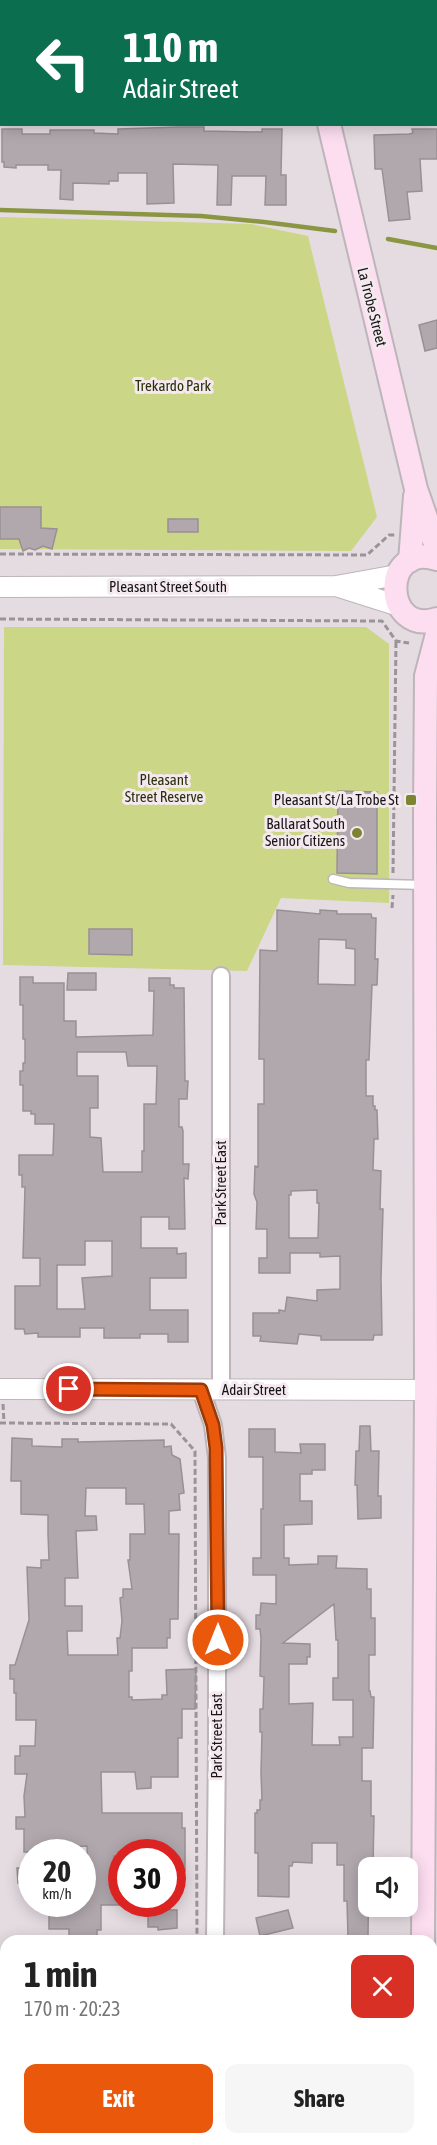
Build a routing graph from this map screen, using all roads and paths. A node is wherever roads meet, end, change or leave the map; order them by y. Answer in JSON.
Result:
{"nodes":[{"id":1,"x":329,"y":126,"type":"edge"},
{"id":2,"x":416,"y":489,"type":"junction"},
{"id":3,"x":403,"y":534,"type":"dead end"},
{"id":4,"x":437,"y":549,"type":"edge"},
{"id":5,"x":0,"y":554,"type":"edge"},
{"id":6,"x":437,"y":559,"type":"edge"},
{"id":7,"x":403,"y":568,"type":"junction"},
{"id":8,"x":336,"y":586,"type":"junction"},
{"id":9,"x":0,"y":587,"type":"edge"},
{"id":10,"x":405,"y":612,"type":"junction"},
{"id":11,"x":0,"y":619,"type":"edge"},
{"id":12,"x":437,"y":619,"type":"edge"},
{"id":13,"x":437,"y":634,"type":"edge"},
{"id":14,"x":396,"y":641,"type":"junction"},
{"id":15,"x":409,"y":642,"type":"dead end"},
{"id":16,"x":426,"y":676,"type":"junction"},
{"id":17,"x":333,"y":879,"type":"dead end"},
{"id":18,"x":393,"y":884,"type":"junction"},
{"id":19,"x":424,"y":885,"type":"junction"},
{"id":20,"x":392,"y":908,"type":"dead end"},
{"id":21,"x":221,"y":976,"type":"dead end"},
{"id":22,"x":0,"y":1389,"type":"edge"},
{"id":23,"x":211,"y":1390,"type":"junction"},
{"id":24,"x":431,"y":1390,"type":"edge"},
{"id":25,"x":0,"y":1423,"type":"edge"},
{"id":26,"x":197,"y":1935,"type":"edge"},
{"id":27,"x":215,"y":1935,"type":"edge"},
{"id":28,"x":423,"y":1935,"type":"edge"}],
"edges":[{"from":1,"to":2,"type":"main road","name":"La Trobe Street"},
{"from":2,"to":4,"type":"main road","name":"La Trobe Street"},
{"from":2,"to":7,"type":"main road","name":"La Trobe Street"},
{"from":3,"to":5,"type":"path"},
{"from":6,"to":7,"type":"main road"},
{"from":7,"to":8,"type":"street","name":"Pleasant Street South"},
{"from":7,"to":10,"type":"main road","name":"La Trobe Street"},
{"from":8,"to":9,"type":"street","name":"Pleasant Street South"},
{"from":8,"to":10,"type":"street","name":"Pleasant Street South"},
{"from":10,"to":12,"type":"main road"},
{"from":10,"to":16,"type":"main road"},
{"from":11,"to":14,"type":"path"},
{"from":13,"to":16,"type":"main road"},
{"from":14,"to":15,"type":"path"},
{"from":14,"to":18,"type":"path"},
{"from":16,"to":19,"type":"main road"},
{"from":17,"to":18,"type":"lane"},
{"from":18,"to":19,"type":"lane"},
{"from":18,"to":20,"type":"path"},
{"from":19,"to":24,"type":"main road"},
{"from":21,"to":23,"type":"street","name":"Park Street East"},
{"from":22,"to":23,"type":"street","name":"Adair Street"},
{"from":23,"to":24,"type":"street","name":"Adair Street"},
{"from":23,"to":27,"type":"street","name":"Park Street East"},
{"from":24,"to":28,"type":"main road"},
{"from":25,"to":26,"type":"path"}]}
